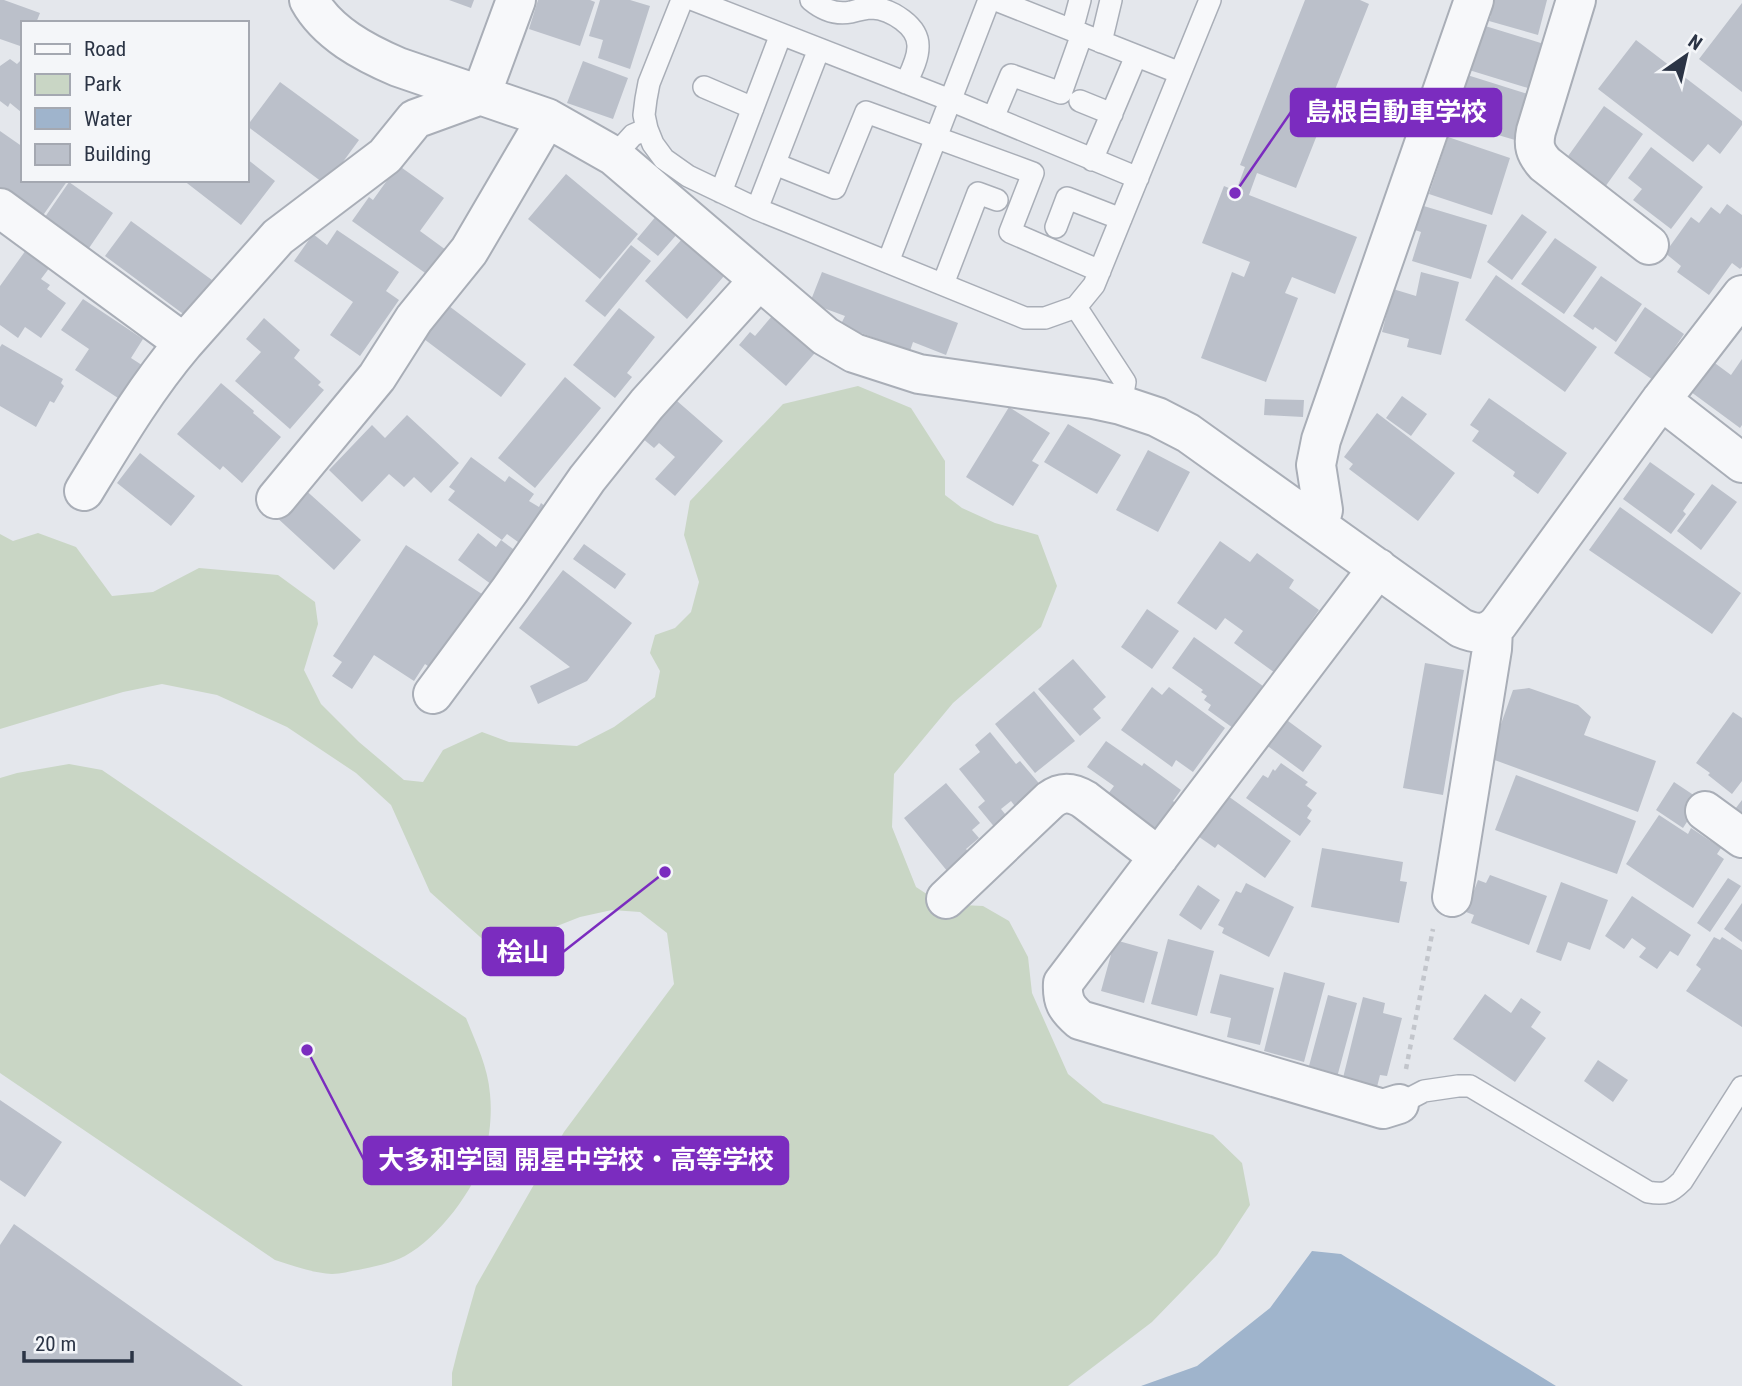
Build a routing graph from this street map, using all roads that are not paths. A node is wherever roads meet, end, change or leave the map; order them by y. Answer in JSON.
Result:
{"nodes":[{"id":1,"x":309,"y":0,"type":"edge"},
{"id":2,"x":516,"y":0,"type":"edge"},
{"id":3,"x":682,"y":0,"type":"edge"},
{"id":4,"x":694,"y":0,"type":"edge"},
{"id":5,"x":811,"y":0,"type":"edge"},
{"id":6,"x":989,"y":0,"type":"edge"},
{"id":7,"x":996,"y":0,"type":"edge"},
{"id":8,"x":1080,"y":0,"type":"edge"},
{"id":9,"x":1111,"y":0,"type":"edge"},
{"id":10,"x":1210,"y":0,"type":"edge"},
{"id":11,"x":1474,"y":0,"type":"edge"},
{"id":12,"x":1576,"y":0,"type":"edge"},
{"id":13,"x":781,"y":34,"type":"junction"},
{"id":14,"x":1085,"y":35,"type":"junction"},
{"id":15,"x":820,"y":49,"type":"junction"},
{"id":16,"x":1136,"y":56,"type":"junction"},
{"id":17,"x":1180,"y":73,"type":"junction"},
{"id":18,"x":906,"y":83,"type":"junction"},
{"id":19,"x":704,"y":87,"type":"dead end"},
{"id":20,"x":481,"y":94,"type":"junction"},
{"id":21,"x":950,"y":100,"type":"junction"},
{"id":22,"x":1080,"y":101,"type":"dead end"},
{"id":23,"x":753,"y":108,"type":"junction"},
{"id":24,"x":1112,"y":114,"type":"junction"},
{"id":25,"x":547,"y":118,"type":"junction"},
{"id":26,"x":993,"y":118,"type":"junction"},
{"id":27,"x":648,"y":129,"type":"junction"},
{"id":28,"x":937,"y":136,"type":"junction"},
{"id":29,"x":614,"y":156,"type":"junction"},
{"id":30,"x":1092,"y":160,"type":"junction"},
{"id":31,"x":775,"y":164,"type":"junction"},
{"id":32,"x":1138,"y":178,"type":"junction"},
{"id":33,"x":721,"y":192,"type":"junction"},
{"id":34,"x":997,"y":200,"type":"dead end"},
{"id":35,"x":0,"y":208,"type":"edge"},
{"id":36,"x":757,"y":209,"type":"junction"},
{"id":37,"x":1121,"y":219,"type":"junction"},
{"id":38,"x":1056,"y":227,"type":"dead end"},
{"id":39,"x":1649,"y":246,"type":"dead end"},
{"id":40,"x":888,"y":262,"type":"junction"},
{"id":41,"x":1100,"y":271,"type":"junction"},
{"id":42,"x":759,"y":280,"type":"junction"},
{"id":43,"x":943,"y":284,"type":"junction"},
{"id":44,"x":1742,"y":295,"type":"edge"},
{"id":45,"x":1076,"y":307,"type":"junction"},
{"id":46,"x":184,"y":343,"type":"junction"},
{"id":47,"x":1661,"y":400,"type":"junction"},
{"id":48,"x":1121,"y":405,"type":"junction"},
{"id":49,"x":1742,"y":463,"type":"edge"},
{"id":50,"x":84,"y":491,"type":"dead end"},
{"id":51,"x":276,"y":499,"type":"dead end"},
{"id":52,"x":1318,"y":526,"type":"junction"},
{"id":53,"x":1378,"y":568,"type":"junction"},
{"id":54,"x":1493,"y":629,"type":"junction"},
{"id":55,"x":433,"y":694,"type":"dead end"},
{"id":56,"x":1705,"y":811,"type":"dead end"},
{"id":57,"x":1742,"y":838,"type":"edge"},
{"id":58,"x":1158,"y":857,"type":"junction"},
{"id":59,"x":946,"y":899,"type":"dead end"},
{"id":60,"x":1443,"y":910,"type":"road end"},
{"id":61,"x":1742,"y":1087,"type":"edge"},
{"id":62,"x":1399,"y":1104,"type":"joint"}],
"edges":[{"from":1,"to":20,"type":"street"},
{"from":2,"to":20,"type":"street"},
{"from":3,"to":27,"type":"lane"},
{"from":4,"to":13,"type":"lane"},
{"from":5,"to":18,"type":"lane"},
{"from":6,"to":21,"type":"lane"},
{"from":7,"to":14,"type":"lane"},
{"from":8,"to":14,"type":"lane"},
{"from":9,"to":14,"type":"lane"},
{"from":10,"to":17,"type":"lane"},
{"from":11,"to":52,"type":"street"},
{"from":12,"to":39,"type":"street"},
{"from":13,"to":15,"type":"lane"},
{"from":13,"to":23,"type":"lane"},
{"from":14,"to":16,"type":"lane"},
{"from":14,"to":26,"type":"lane"},
{"from":15,"to":18,"type":"lane"},
{"from":15,"to":31,"type":"lane"},
{"from":16,"to":17,"type":"lane"},
{"from":16,"to":24,"type":"lane"},
{"from":17,"to":32,"type":"lane"},
{"from":18,"to":21,"type":"lane"},
{"from":19,"to":23,"type":"lane"},
{"from":20,"to":25,"type":"street"},
{"from":20,"to":46,"type":"street"},
{"from":21,"to":26,"type":"lane"},
{"from":21,"to":28,"type":"lane"},
{"from":22,"to":24,"type":"lane"},
{"from":23,"to":33,"type":"lane"},
{"from":24,"to":30,"type":"lane"},
{"from":25,"to":29,"type":"street"},
{"from":25,"to":51,"type":"street"},
{"from":26,"to":30,"type":"lane"},
{"from":27,"to":29,"type":"lane"},
{"from":27,"to":33,"type":"lane"},
{"from":28,"to":31,"type":"lane"},
{"from":28,"to":40,"type":"lane"},
{"from":28,"to":41,"type":"lane"},
{"from":29,"to":42,"type":"street"},
{"from":30,"to":32,"type":"lane"},
{"from":31,"to":36,"type":"lane"},
{"from":32,"to":37,"type":"lane"},
{"from":33,"to":36,"type":"lane"},
{"from":34,"to":43,"type":"lane"},
{"from":35,"to":46,"type":"street"},
{"from":36,"to":40,"type":"lane"},
{"from":37,"to":38,"type":"lane"},
{"from":37,"to":41,"type":"lane"},
{"from":40,"to":43,"type":"lane"},
{"from":41,"to":45,"type":"lane"},
{"from":42,"to":48,"type":"street"},
{"from":42,"to":55,"type":"street"},
{"from":43,"to":45,"type":"lane"},
{"from":44,"to":47,"type":"street"},
{"from":45,"to":48,"type":"lane"},
{"from":46,"to":50,"type":"street"},
{"from":47,"to":49,"type":"street"},
{"from":47,"to":54,"type":"street"},
{"from":48,"to":52,"type":"street"},
{"from":52,"to":53,"type":"street"},
{"from":53,"to":54,"type":"street"},
{"from":53,"to":58,"type":"street"},
{"from":54,"to":60,"type":"street"},
{"from":56,"to":57,"type":"street"},
{"from":58,"to":59,"type":"street"},
{"from":58,"to":62,"type":"street"},
{"from":61,"to":62,"type":"lane"}]}
